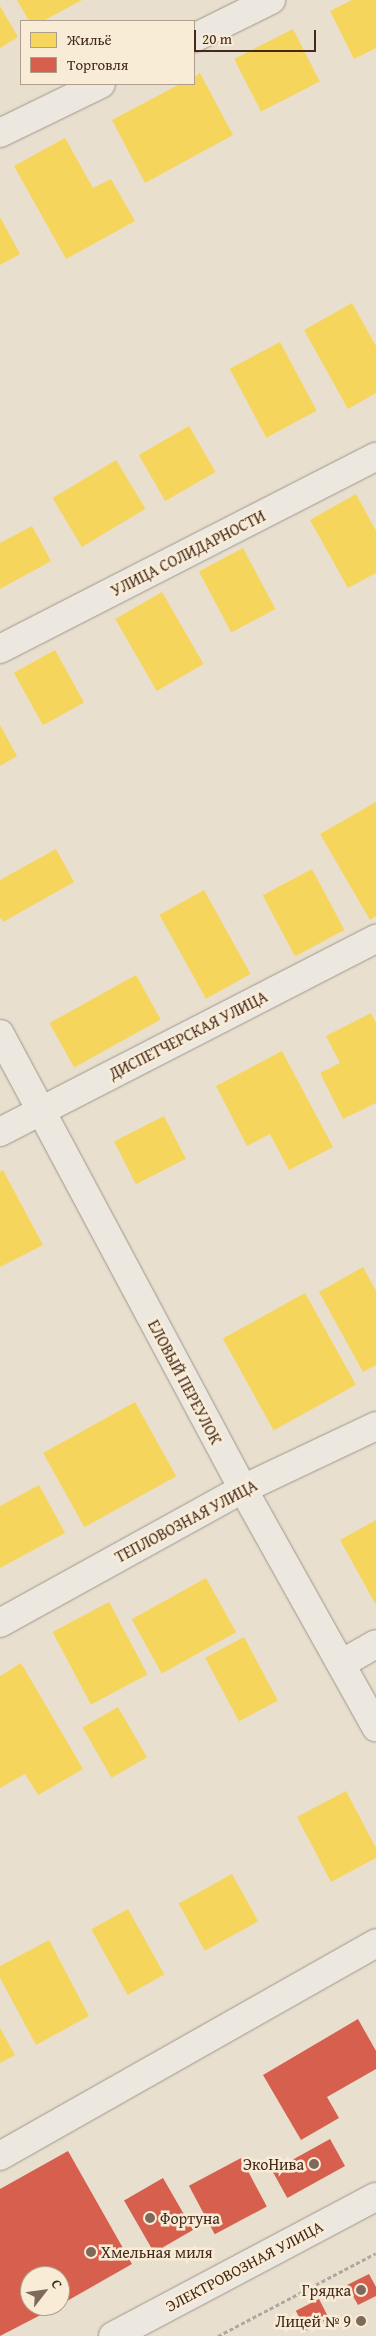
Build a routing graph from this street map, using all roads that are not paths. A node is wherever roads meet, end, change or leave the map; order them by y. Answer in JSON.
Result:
{"nodes":[{"id":1,"x":271,"y":0,"type":"edge"},
{"id":2,"x":195,"y":38,"type":"edge"},
{"id":3,"x":99,"y":85,"type":"edge"},
{"id":4,"x":0,"y":133,"type":"edge"},
{"id":5,"x":376,"y":457,"type":"edge"},
{"id":6,"x":0,"y":649,"type":"edge"},
{"id":7,"x":376,"y":939,"type":"edge"},
{"id":8,"x":0,"y":1034,"type":"edge"},
{"id":9,"x":40,"y":1110,"type":"junction"},
{"id":10,"x":0,"y":1132,"type":"edge"},
{"id":11,"x":376,"y":1426,"type":"edge"},
{"id":12,"x":243,"y":1489,"type":"junction"},
{"id":13,"x":0,"y":1622,"type":"edge"},
{"id":14,"x":376,"y":1644,"type":"edge"},
{"id":15,"x":340,"y":1664,"type":"junction"},
{"id":16,"x":375,"y":1724,"type":"edge"},
{"id":17,"x":376,"y":1943,"type":"edge"},
{"id":18,"x":0,"y":2156,"type":"edge"},
{"id":19,"x":376,"y":2197,"type":"edge"},
{"id":20,"x":113,"y":2336,"type":"edge"}],
"edges":[{"from":1,"to":2,"type":"street"},
{"from":3,"to":4,"type":"street"},
{"from":5,"to":6,"type":"street","name":"УЛИЦА СОЛИДАРНОСТИ"},
{"from":7,"to":9,"type":"street","name":"ДИСПЕТЧЕРСКАЯ УЛИЦА"},
{"from":8,"to":9,"type":"street","name":"ЕЛОВЫЙ ПЕРЕУЛОК"},
{"from":9,"to":10,"type":"street","name":"ДИСПЕТЧЕРСКАЯ УЛИЦА"},
{"from":9,"to":12,"type":"street","name":"ЕЛОВЫЙ ПЕРЕУЛОК"},
{"from":11,"to":12,"type":"street","name":"ТЕПЛОВОЗНАЯ УЛИЦА"},
{"from":12,"to":13,"type":"street","name":"ТЕПЛОВОЗНАЯ УЛИЦА"},
{"from":12,"to":15,"type":"street","name":"ЕЛОВЫЙ ПЕРЕУЛОК"},
{"from":14,"to":15,"type":"street"},
{"from":15,"to":16,"type":"street","name":"ЕЛОВЫЙ ПЕРЕУЛОК"},
{"from":17,"to":18,"type":"street"},
{"from":19,"to":20,"type":"street","name":"ЭЛЕКТРОВОЗНАЯ УЛИЦА"}]}
